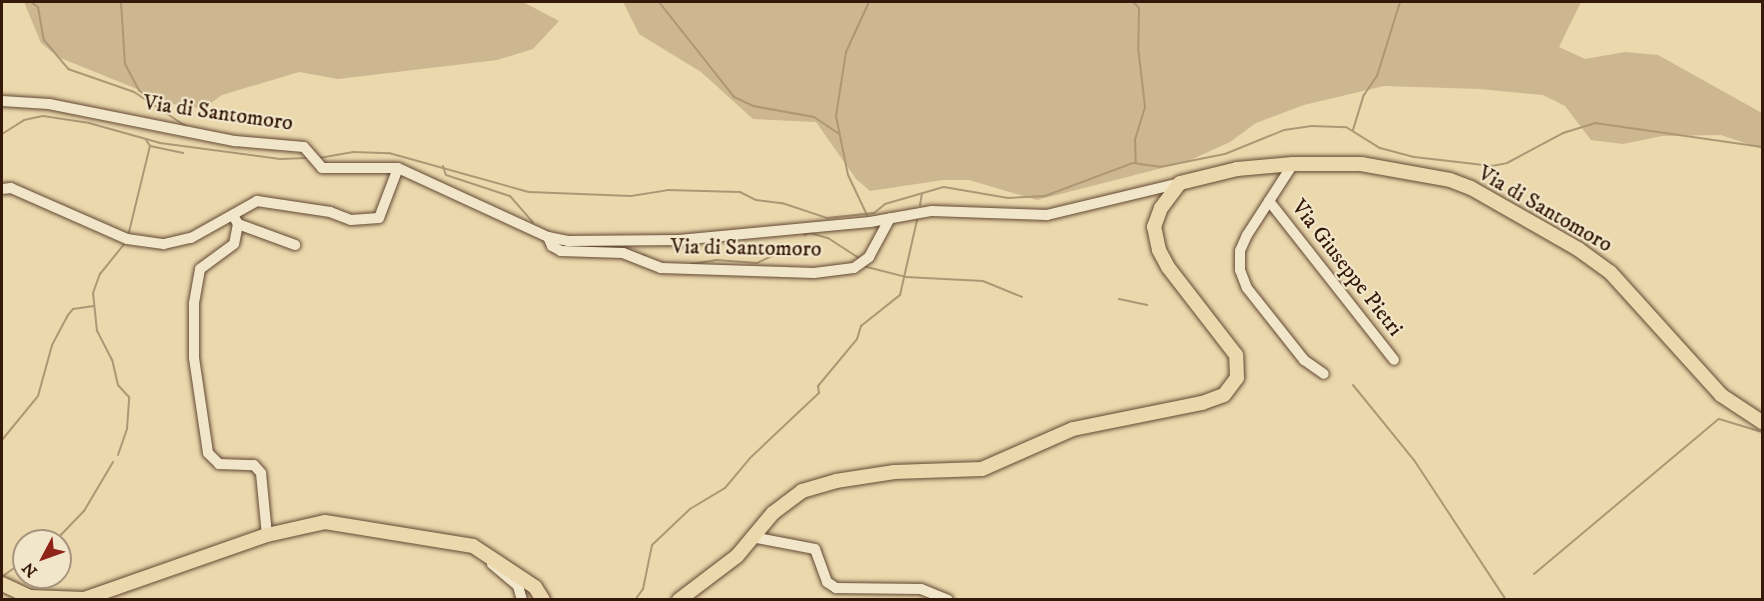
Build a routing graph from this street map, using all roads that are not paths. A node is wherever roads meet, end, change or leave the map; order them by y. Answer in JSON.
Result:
{"nodes":[{"id":1,"x":2,"y":101,"type":"edge"},
{"id":2,"x":1293,"y":164,"type":"junction"},
{"id":3,"x":398,"y":168,"type":"junction"},
{"id":4,"x":1180,"y":183,"type":"junction"},
{"id":5,"x":2,"y":189,"type":"edge"},
{"id":6,"x":1269,"y":201,"type":"junction"},
{"id":7,"x":890,"y":218,"type":"junction"},
{"id":8,"x":235,"y":219,"type":"junction"},
{"id":9,"x":548,"y":237,"type":"junction"},
{"id":10,"x":295,"y":245,"type":"dead end"},
{"id":11,"x":1394,"y":360,"type":"dead end"},
{"id":12,"x":1324,"y":374,"type":"dead end"},
{"id":13,"x":1762,"y":422,"type":"edge"},
{"id":14,"x":267,"y":535,"type":"junction"},
{"id":15,"x":752,"y":537,"type":"junction"},
{"id":16,"x":492,"y":555,"type":"junction"},
{"id":17,"x":2,"y":584,"type":"edge"},
{"id":18,"x":522,"y":600,"type":"edge"},
{"id":19,"x":543,"y":600,"type":"edge"},
{"id":20,"x":680,"y":600,"type":"edge"},
{"id":21,"x":948,"y":600,"type":"edge"}],
"edges":[{"from":1,"to":3,"type":"street","name":"Via di Santomoro"},
{"from":2,"to":4,"type":"main road","name":"Via di Santomoro"},
{"from":2,"to":6,"type":"street"},
{"from":2,"to":13,"type":"main road","name":"Via di Santomoro"},
{"from":3,"to":8,"type":"street"},
{"from":3,"to":9,"type":"street","name":"Via di Santomoro"},
{"from":4,"to":7,"type":"street","name":"Via di Santomoro"},
{"from":4,"to":15,"type":"main road"},
{"from":5,"to":8,"type":"street"},
{"from":6,"to":11,"type":"street","name":"Via Giuseppe Pietri"},
{"from":6,"to":12,"type":"street"},
{"from":7,"to":9,"type":"street","name":"Via di Santomoro"},
{"from":7,"to":9,"type":"street","name":"Via di Santomoro"},
{"from":8,"to":10,"type":"street"},
{"from":8,"to":14,"type":"street"},
{"from":14,"to":16,"type":"main road"},
{"from":14,"to":17,"type":"main road"},
{"from":15,"to":20,"type":"main road"},
{"from":15,"to":21,"type":"street"},
{"from":16,"to":18,"type":"street"},
{"from":16,"to":19,"type":"main road"}]}
